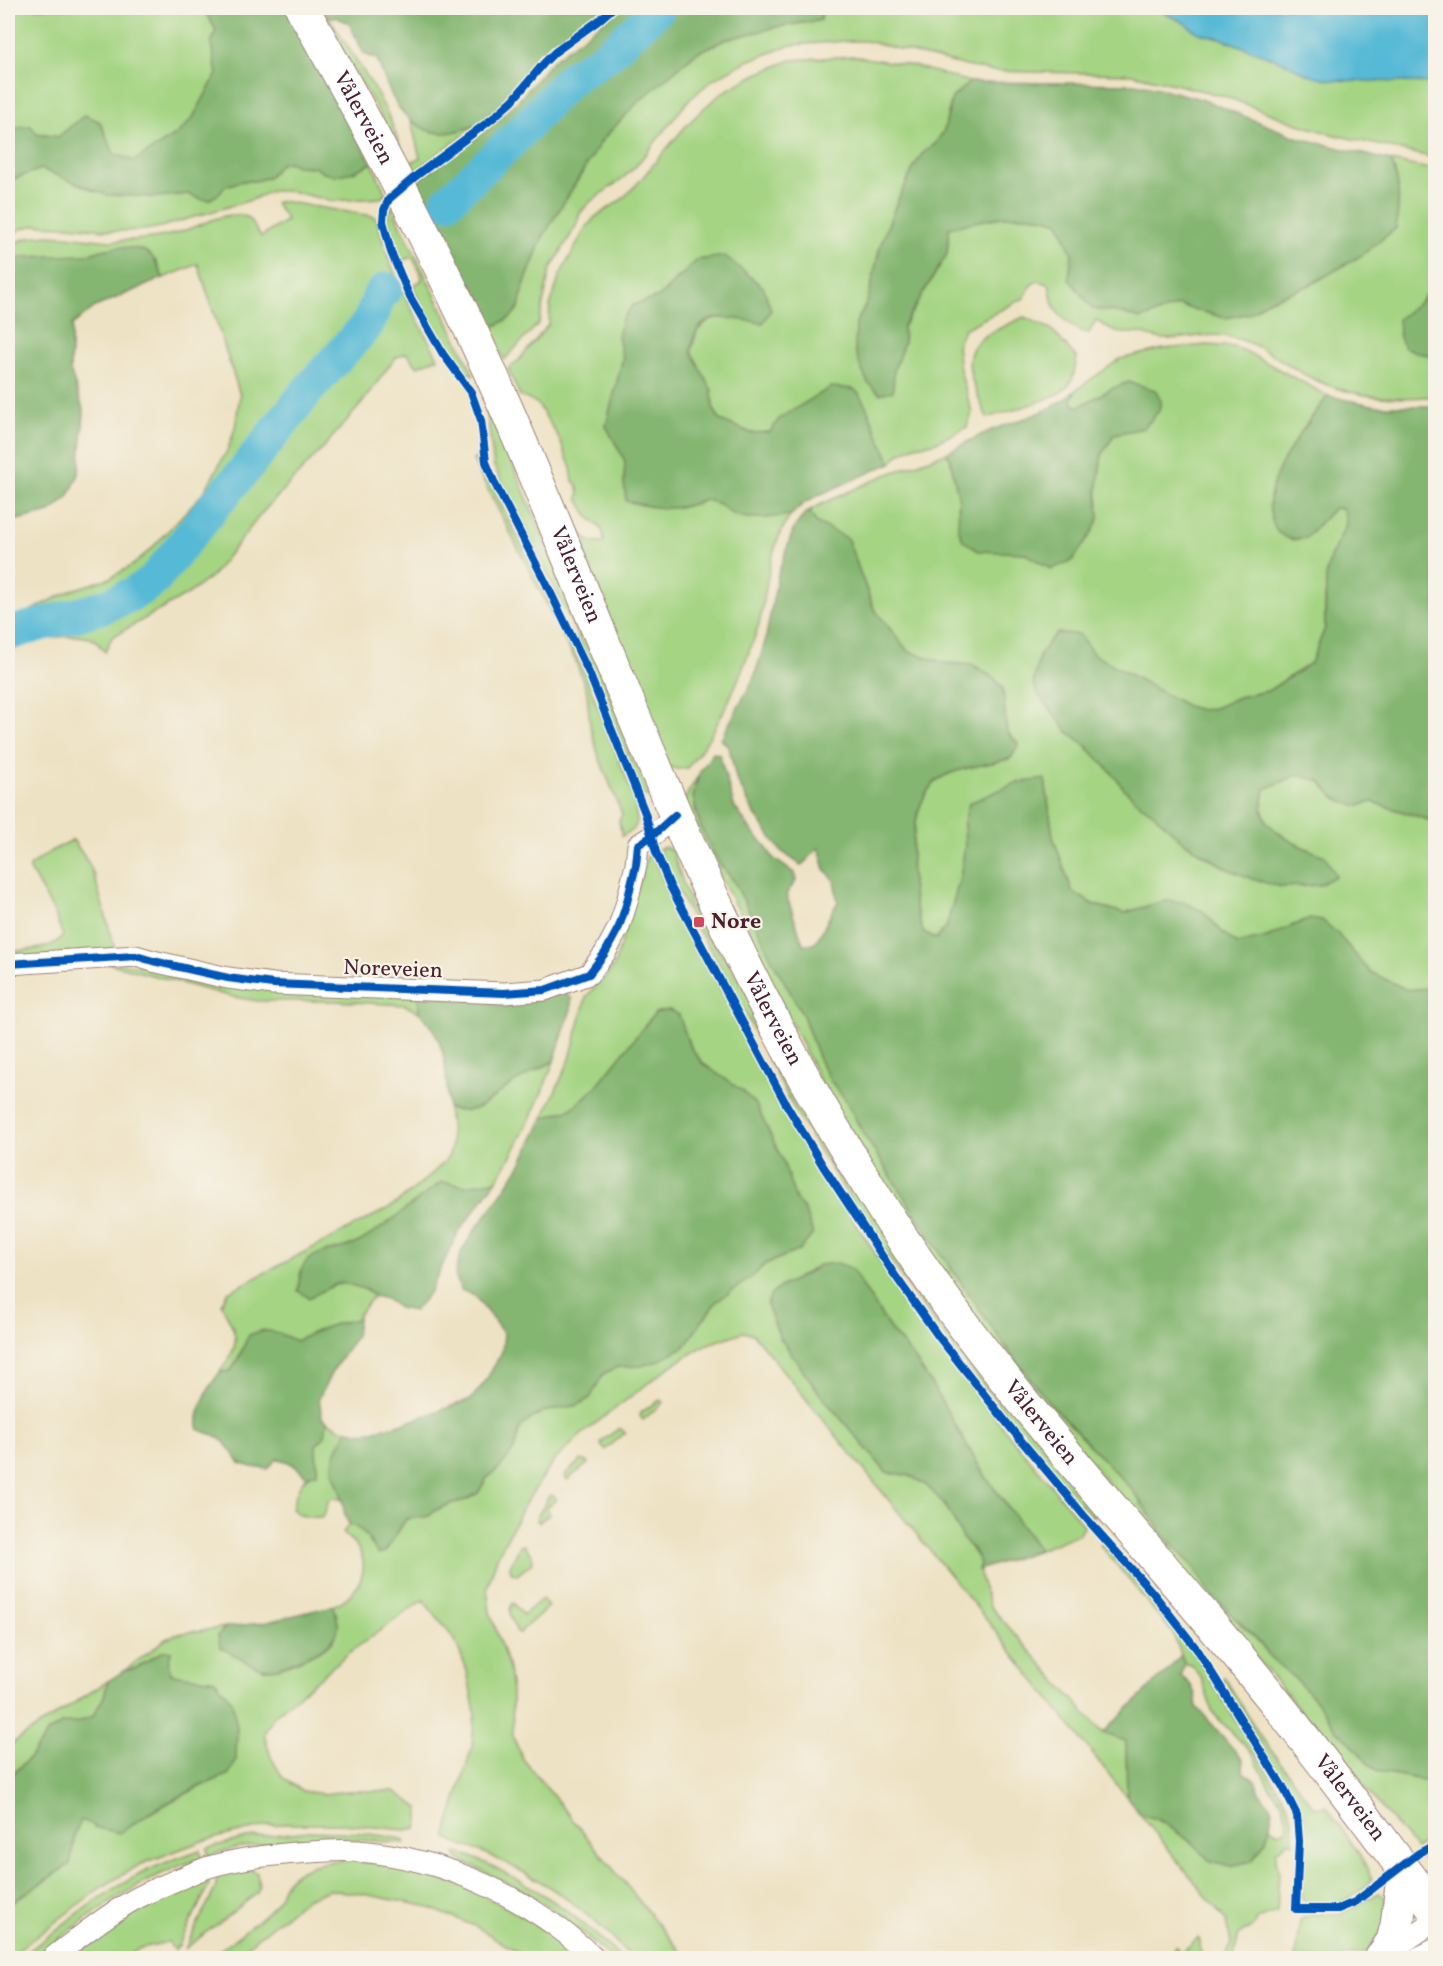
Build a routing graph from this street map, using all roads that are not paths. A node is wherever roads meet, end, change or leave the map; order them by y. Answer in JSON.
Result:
{"nodes":[{"id":1,"x":302,"y":8,"type":"edge"},
{"id":2,"x":675,"y":815,"type":"junction"},
{"id":3,"x":8,"y":964,"type":"edge"},
{"id":4,"x":1404,"y":1870,"type":"junction"},
{"id":5,"x":1436,"y":1912,"type":"edge"},
{"id":6,"x":1436,"y":1920,"type":"edge"},
{"id":7,"x":1436,"y":1949,"type":"edge"},
{"id":8,"x":1382,"y":1958,"type":"edge"},
{"id":9,"x":52,"y":1959,"type":"edge"},
{"id":10,"x":594,"y":1959,"type":"edge"},
{"id":11,"x":1418,"y":1959,"type":"edge"}],
"edges":[{"from":1,"to":2,"type":"main road","name":"Vålerveien"},
{"from":2,"to":3,"type":"street","name":"Noreveien"},
{"from":2,"to":4,"type":"main road","name":"Vålerveien"},
{"from":4,"to":5,"type":"main road","name":"Vålerveien"},
{"from":4,"to":8,"type":"main road"},
{"from":6,"to":8,"type":"street"},
{"from":7,"to":11,"type":"street"},
{"from":9,"to":10,"type":"street"}]}
